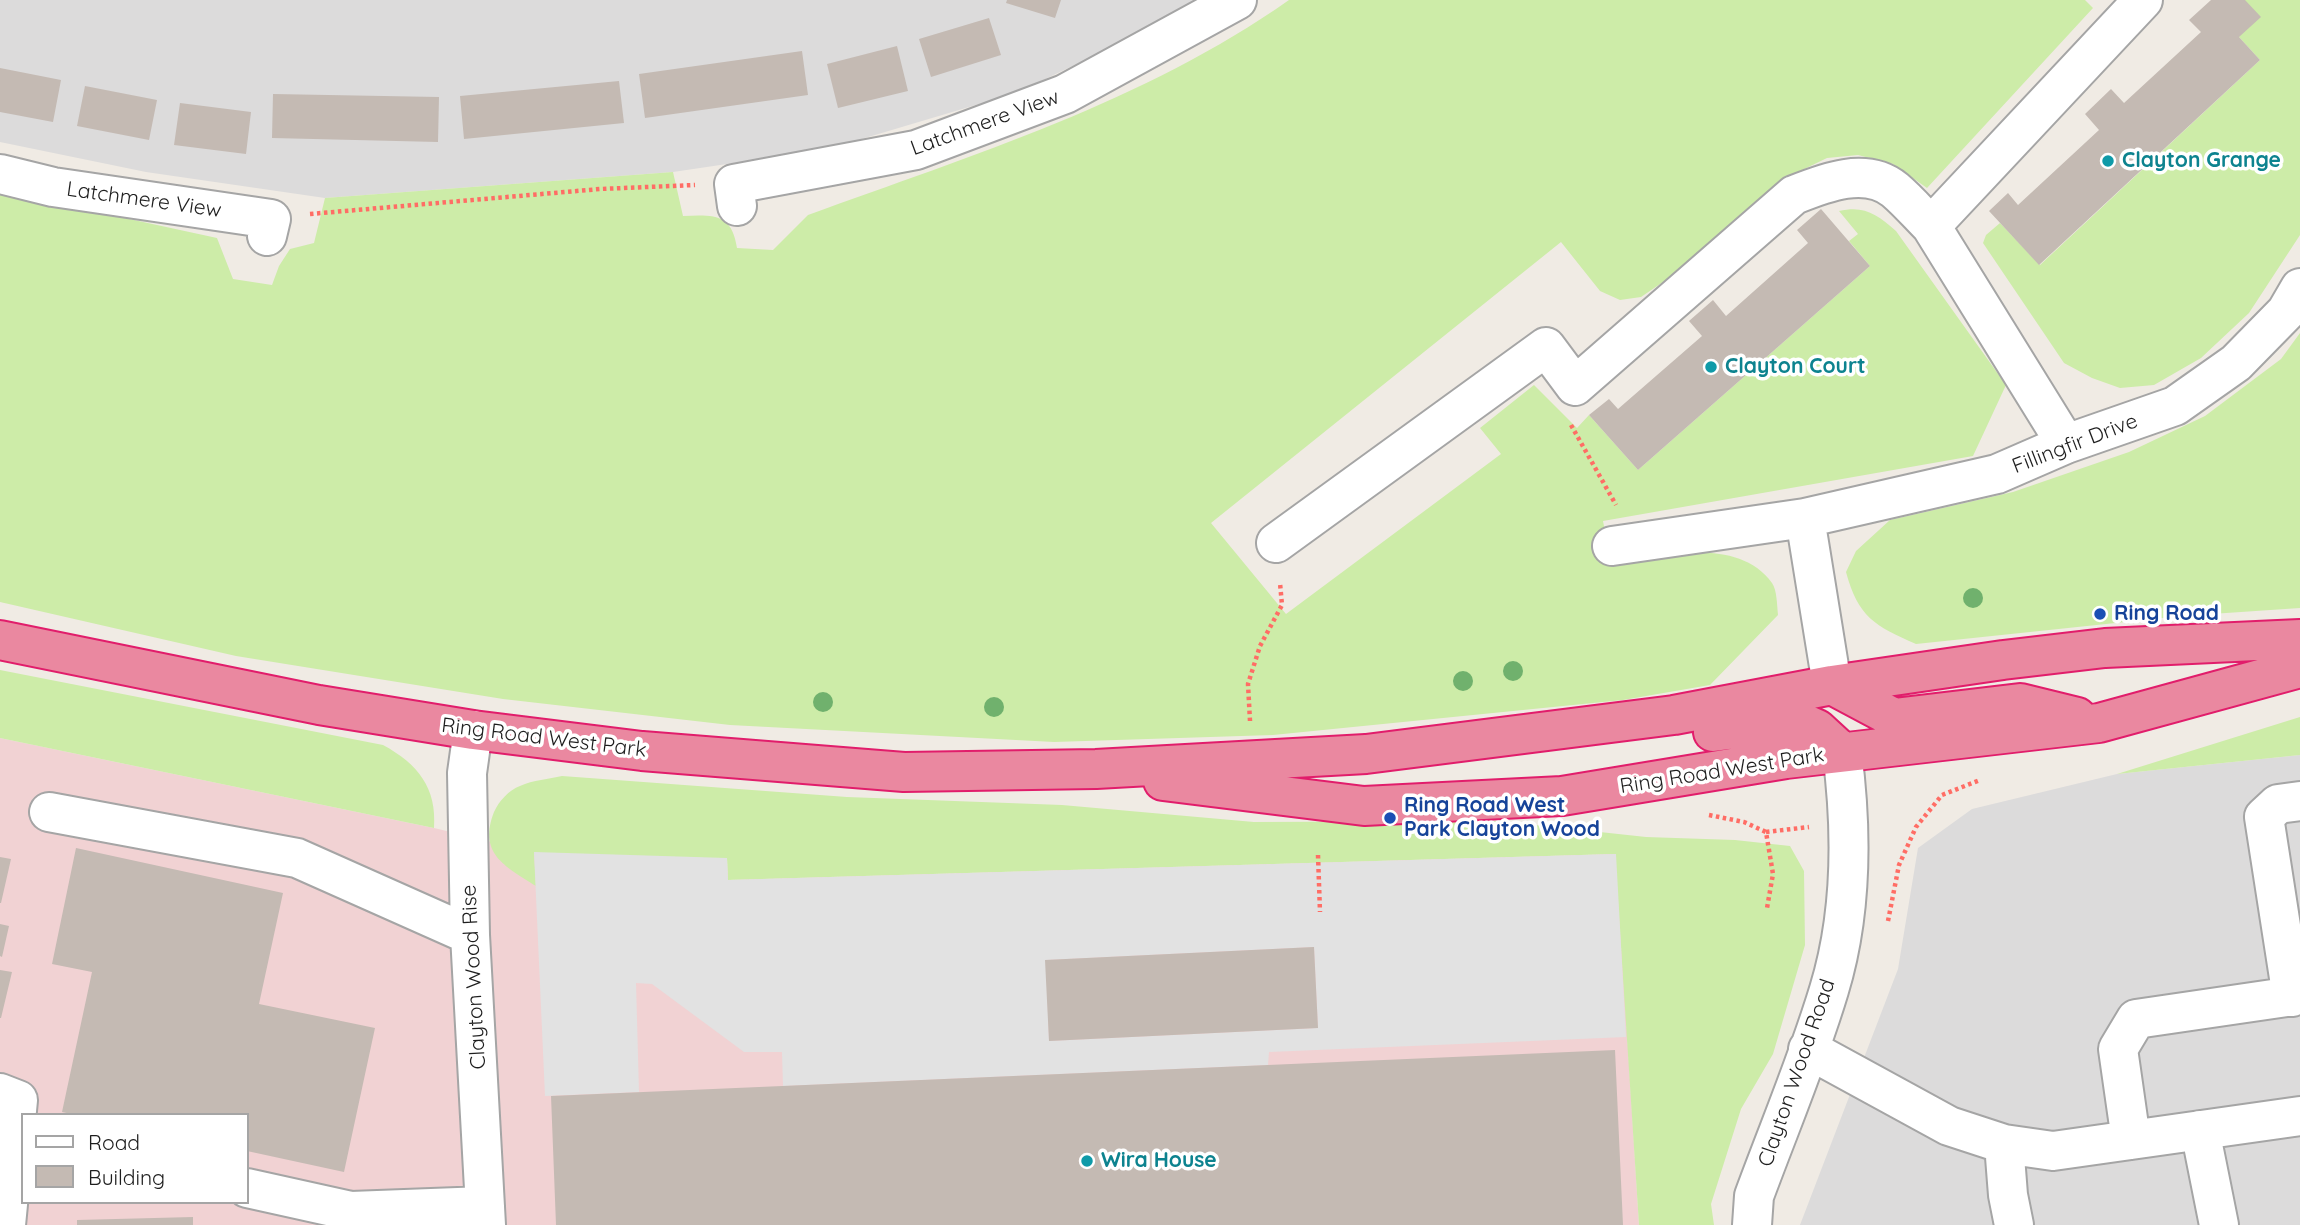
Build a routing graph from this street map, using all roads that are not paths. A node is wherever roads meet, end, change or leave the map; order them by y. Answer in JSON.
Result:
{"nodes":[{"id":1,"x":2143,"y":0,"type":"edge"},
{"id":2,"x":1215,"y":6,"type":"edge"},
{"id":3,"x":0,"y":174,"type":"edge"},
{"id":4,"x":736,"y":195,"type":"road end"},
{"id":5,"x":1931,"y":226,"type":"junction"},
{"id":6,"x":269,"y":227,"type":"road end"},
{"id":7,"x":2300,"y":288,"type":"edge"},
{"id":8,"x":2066,"y":444,"type":"junction"},
{"id":9,"x":1805,"y":518,"type":"junction"},
{"id":10,"x":1276,"y":543,"type":"road end"},
{"id":11,"x":1624,"y":544,"type":"road end"},
{"id":12,"x":2300,"y":639,"type":"edge"},
{"id":13,"x":0,"y":640,"type":"edge"},
{"id":14,"x":2300,"y":668,"type":"edge"},
{"id":15,"x":1832,"y":685,"type":"junction"},
{"id":16,"x":2099,"y":723,"type":"junction"},
{"id":17,"x":1565,"y":729,"type":"junction"},
{"id":18,"x":472,"y":730,"type":"junction"},
{"id":19,"x":1842,"y":752,"type":"junction"},
{"id":20,"x":1096,"y":769,"type":"junction"},
{"id":21,"x":2300,"y":801,"type":"edge"},
{"id":22,"x":49,"y":812,"type":"dead end"},
{"id":23,"x":470,"y":935,"type":"junction"},
{"id":24,"x":2296,"y":996,"type":"edge"},
{"id":25,"x":1808,"y":1049,"type":"junction"},
{"id":26,"x":0,"y":1093,"type":"edge"},
{"id":27,"x":2300,"y":1116,"type":"edge"},
{"id":28,"x":2200,"y":1130,"type":"junction"},
{"id":29,"x":2131,"y":1140,"type":"junction"},
{"id":30,"x":2004,"y":1144,"type":"junction"},
{"id":31,"x":248,"y":1188,"type":"edge"},
{"id":32,"x":486,"y":1216,"type":"edge"},
{"id":33,"x":6,"y":1225,"type":"edge"},
{"id":34,"x":1752,"y":1225,"type":"edge"},
{"id":35,"x":2014,"y":1225,"type":"edge"},
{"id":36,"x":2218,"y":1225,"type":"edge"}],
"edges":[{"from":1,"to":5,"type":"street"},
{"from":2,"to":4,"type":"street","name":"Latchmere View"},
{"from":3,"to":6,"type":"street","name":"Latchmere View"},
{"from":5,"to":8,"type":"street"},
{"from":5,"to":10,"type":"street"},
{"from":7,"to":8,"type":"street","name":"Fillingfir Drive"},
{"from":8,"to":9,"type":"street","name":"Fillingfir Drive"},
{"from":9,"to":11,"type":"street","name":"Fillingfir Drive"},
{"from":9,"to":15,"type":"street"},
{"from":12,"to":15,"type":"highway","name":"Ring Road West Park"},
{"from":13,"to":18,"type":"highway","name":"Ring Road West Park"},
{"from":14,"to":16,"type":"highway","name":"Ring Road West Park"},
{"from":15,"to":16,"type":"highway"},
{"from":15,"to":17,"type":"highway","name":"Ring Road West Park"},
{"from":15,"to":19,"type":"highway"},
{"from":16,"to":19,"type":"highway","name":"Ring Road West Park"},
{"from":17,"to":19,"type":"highway"},
{"from":17,"to":20,"type":"highway","name":"Ring Road West Park"},
{"from":18,"to":20,"type":"highway","name":"Ring Road West Park"},
{"from":18,"to":23,"type":"street","name":"Clayton Wood Rise"},
{"from":19,"to":20,"type":"highway","name":"Ring Road West Park"},
{"from":19,"to":25,"type":"street","name":"Clayton Wood Road"},
{"from":21,"to":24,"type":"street"},
{"from":22,"to":23,"type":"street"},
{"from":23,"to":32,"type":"street","name":"Clayton Wood Rise"},
{"from":24,"to":29,"type":"street"},
{"from":25,"to":30,"type":"street"},
{"from":25,"to":34,"type":"street","name":"Clayton Wood Road"},
{"from":26,"to":33,"type":"street"},
{"from":27,"to":28,"type":"street"},
{"from":28,"to":29,"type":"street"},
{"from":28,"to":36,"type":"street"},
{"from":29,"to":30,"type":"street"},
{"from":30,"to":35,"type":"street"},
{"from":31,"to":32,"type":"street"}]}
